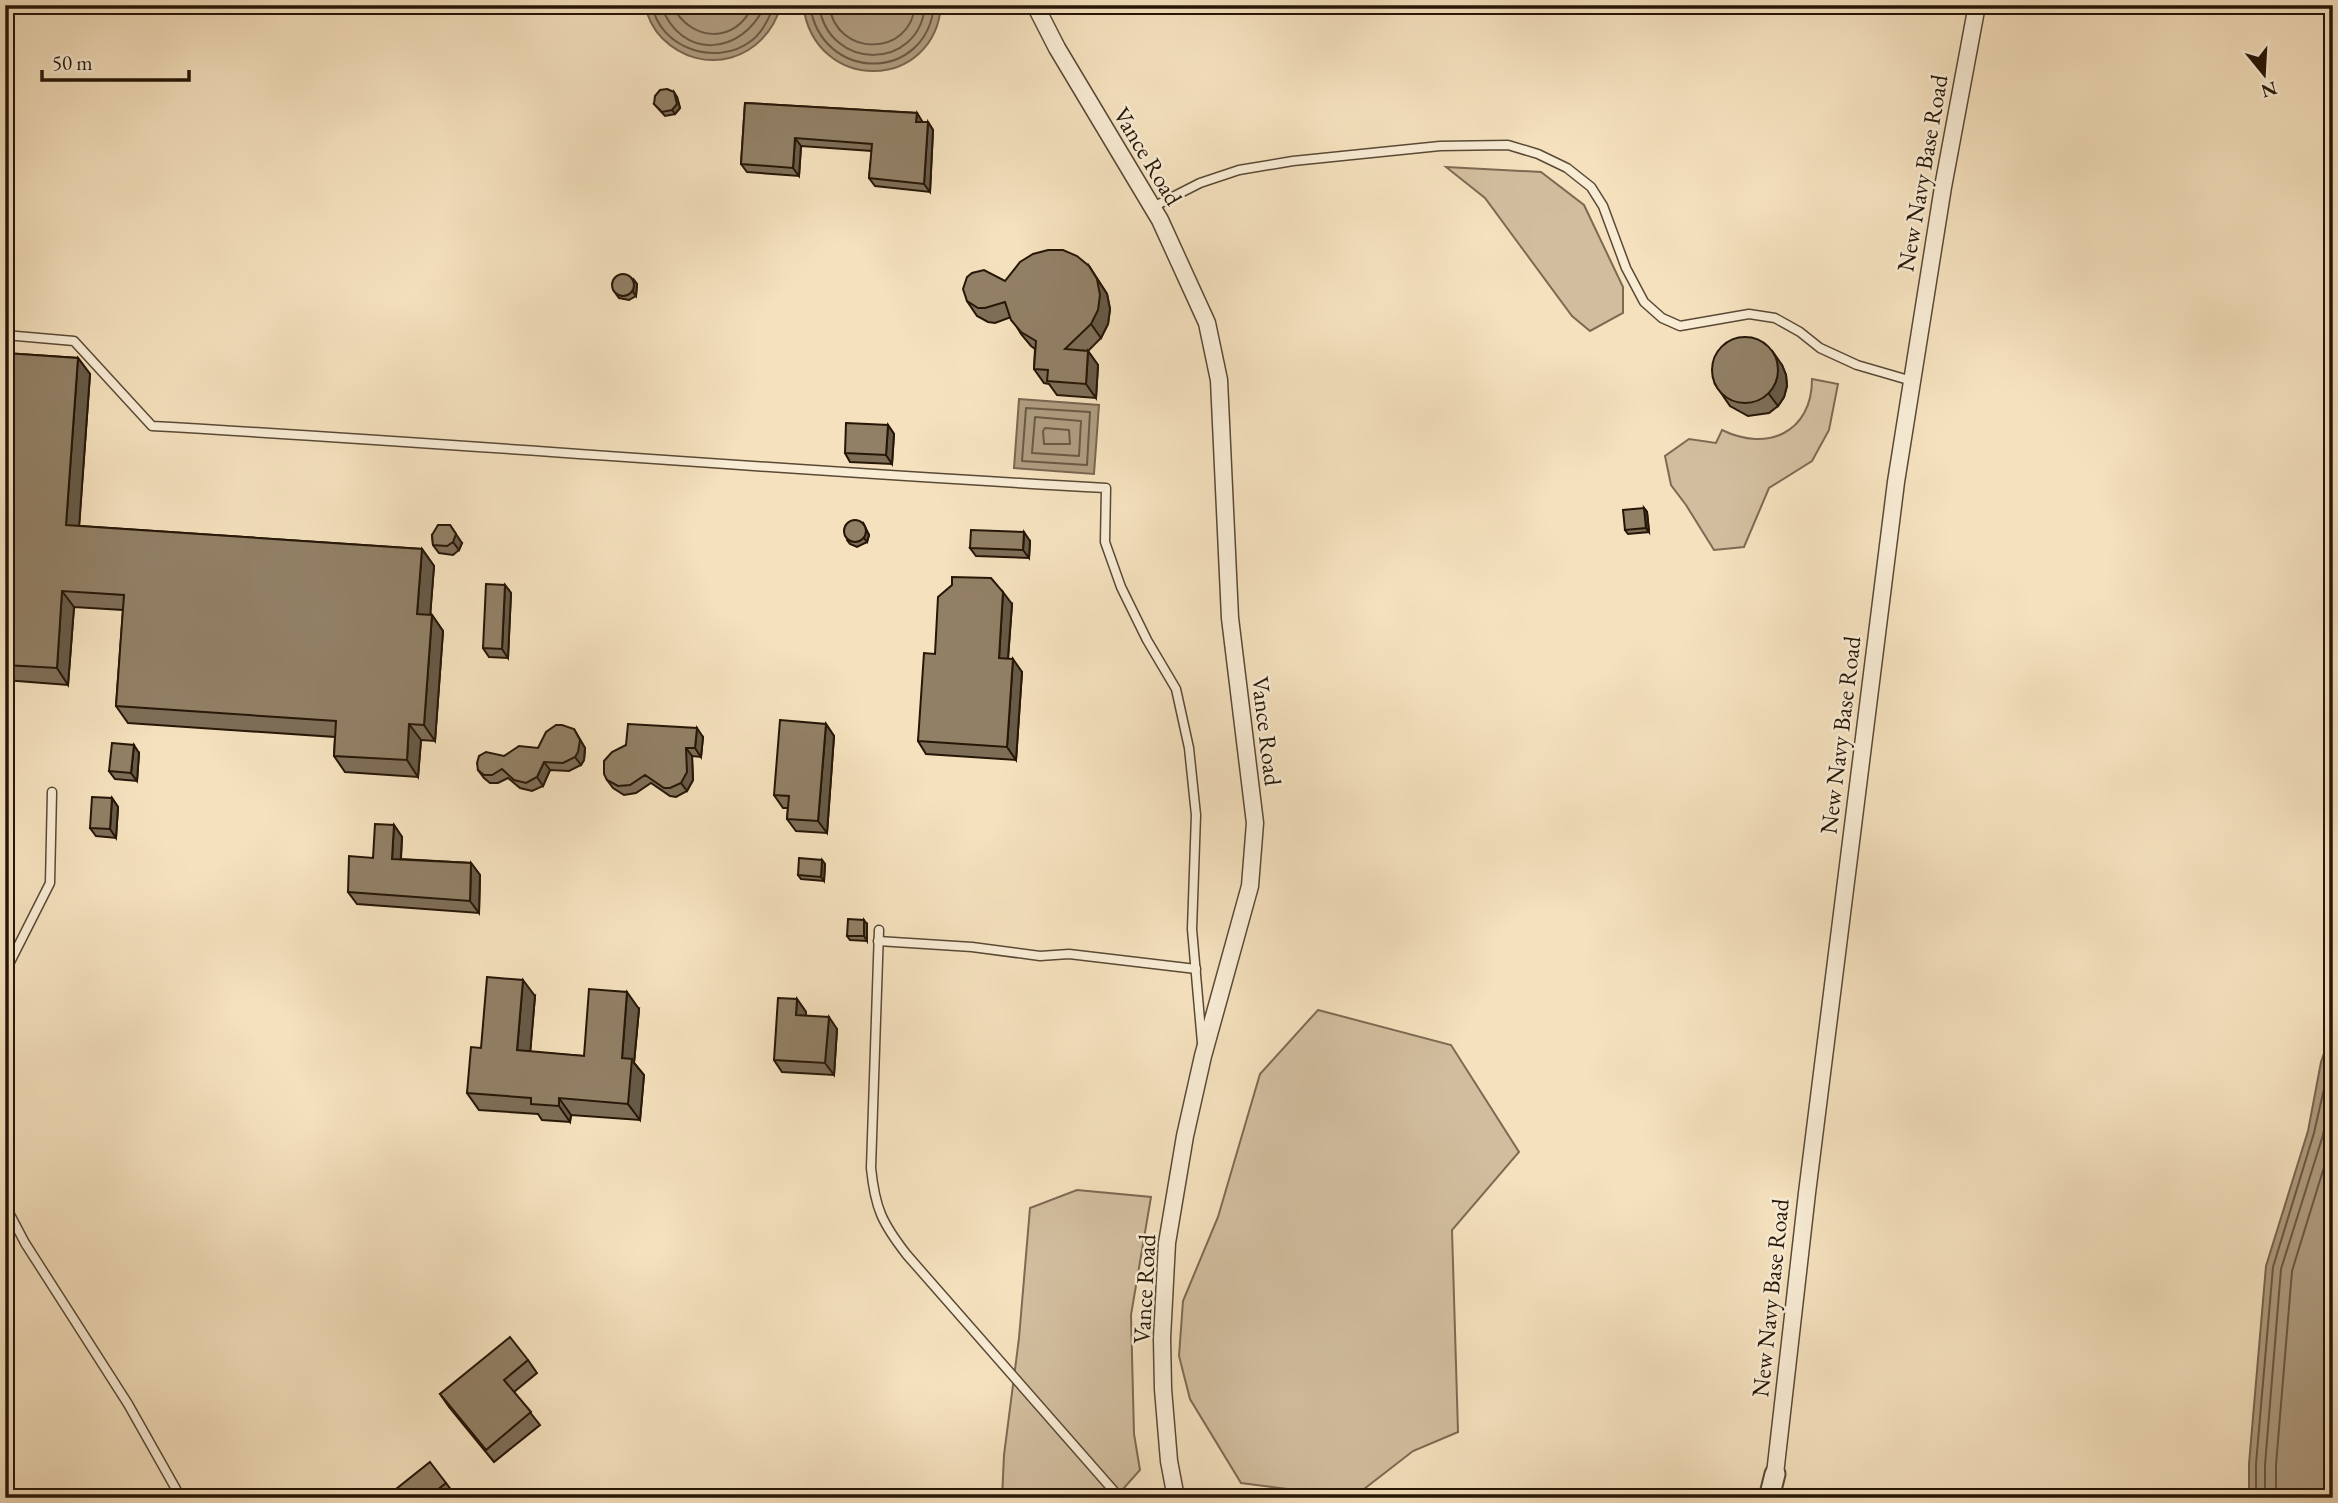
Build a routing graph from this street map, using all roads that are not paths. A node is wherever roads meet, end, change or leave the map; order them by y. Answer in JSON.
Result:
{"nodes":[{"id":1,"x":1035,"y":5,"type":"edge"},
{"id":2,"x":1977,"y":5,"type":"edge"},
{"id":3,"x":1153,"y":207,"type":"junction"},
{"id":4,"x":5,"y":335,"type":"edge"},
{"id":5,"x":1912,"y":381,"type":"junction"},
{"id":6,"x":52,"y":792,"type":"dead end"},
{"id":7,"x":878,"y":930,"type":"dead end"},
{"id":8,"x":878,"y":941,"type":"junction"},
{"id":9,"x":1196,"y":969,"type":"junction"},
{"id":10,"x":5,"y":971,"type":"edge"},
{"id":11,"x":1203,"y":1056,"type":"junction"},
{"id":12,"x":5,"y":1205,"type":"edge"},
{"id":13,"x":1775,"y":1474,"type":"joint"},
{"id":14,"x":181,"y":1497,"type":"edge"},
{"id":15,"x":1120,"y":1498,"type":"edge"},
{"id":16,"x":1176,"y":1498,"type":"edge"},
{"id":17,"x":1772,"y":1498,"type":"edge"}],
"edges":[{"from":1,"to":3,"type":"street","name":"Vance Road"},
{"from":2,"to":5,"type":"street","name":"New Navy Base Road"},
{"from":3,"to":5,"type":"lane"},
{"from":3,"to":11,"type":"street","name":"Vance Road"},
{"from":4,"to":9,"type":"lane"},
{"from":5,"to":13,"type":"street","name":"New Navy Base Road"},
{"from":6,"to":10,"type":"lane"},
{"from":7,"to":8,"type":"lane"},
{"from":8,"to":9,"type":"lane"},
{"from":8,"to":15,"type":"lane"},
{"from":9,"to":11,"type":"lane"},
{"from":11,"to":16,"type":"street","name":"Vance Road"},
{"from":12,"to":14,"type":"lane"},
{"from":13,"to":17,"type":"street","name":"New Navy Base Road"}]}
